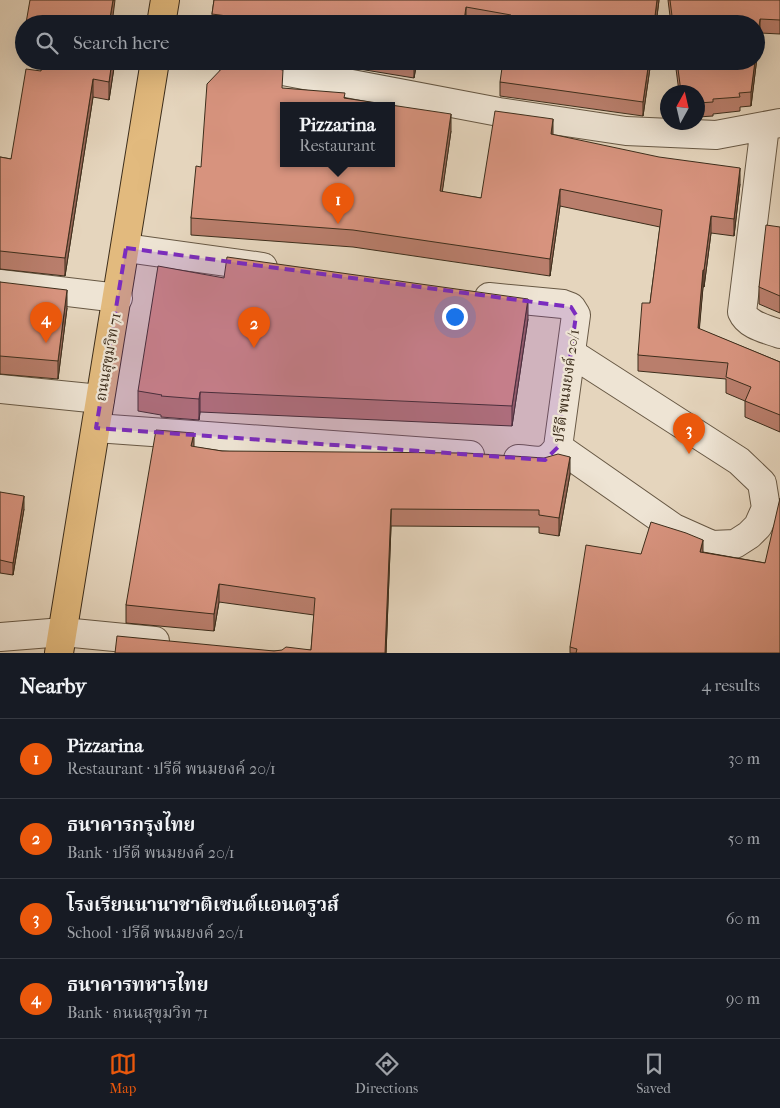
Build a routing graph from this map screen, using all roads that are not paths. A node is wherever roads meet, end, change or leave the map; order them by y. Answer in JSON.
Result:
{"nodes":[{"id":1,"x":165,"y":0,"type":"edge"},
{"id":2,"x":162,"y":15,"type":"edge"},
{"id":3,"x":154,"y":70,"type":"edge"},
{"id":4,"x":278,"y":70,"type":"edge"},
{"id":5,"x":772,"y":125,"type":"edge"},
{"id":6,"x":126,"y":248,"type":"junction"},
{"id":7,"x":284,"y":270,"type":"edge"},
{"id":8,"x":0,"y":284,"type":"edge"},
{"id":9,"x":468,"y":294,"type":"edge"},
{"id":10,"x":118,"y":298,"type":"junction"},
{"id":11,"x":780,"y":334,"type":"edge"},
{"id":12,"x":571,"y":353,"type":"junction"},
{"id":13,"x":0,"y":389,"type":"edge"},
{"id":14,"x":100,"y":399,"type":"junction"},
{"id":15,"x":96,"y":428,"type":"junction"},
{"id":16,"x":558,"y":447,"type":"junction"},
{"id":17,"x":0,"y":637,"type":"edge"},
{"id":18,"x":61,"y":643,"type":"edge"},
{"id":19,"x":179,"y":644,"type":"edge"}],
"edges":[{"from":1,"to":2,"type":"main road"},
{"from":3,"to":6,"type":"main road","name":"ถนนสุขุมวิท 71"},
{"from":4,"to":5,"type":"street"},
{"from":5,"to":11,"type":"street"},
{"from":6,"to":7,"type":"street"},
{"from":6,"to":10,"type":"main road","name":"ถนนสุขุมวิท 71"},
{"from":8,"to":10,"type":"street"},
{"from":9,"to":12,"type":"street","name":"ปรีดี พนมยงค์ 20/1"},
{"from":10,"to":14,"type":"main road","name":"ถนนสุขุมวิท 71"},
{"from":12,"to":16,"type":"street","name":"ปรีดี พนมยงค์ 20/1"},
{"from":12,"to":16,"type":"street"},
{"from":13,"to":14,"type":"street"},
{"from":14,"to":15,"type":"main road","name":"ถนนสุขุมวิท 71"},
{"from":15,"to":16,"type":"street","name":"ปรีดี พนมยงค์ 20/1"},
{"from":15,"to":18,"type":"main road","name":"ถนนสุขุมวิท 71"},
{"from":17,"to":18,"type":"street"},
{"from":18,"to":19,"type":"street"}]}
